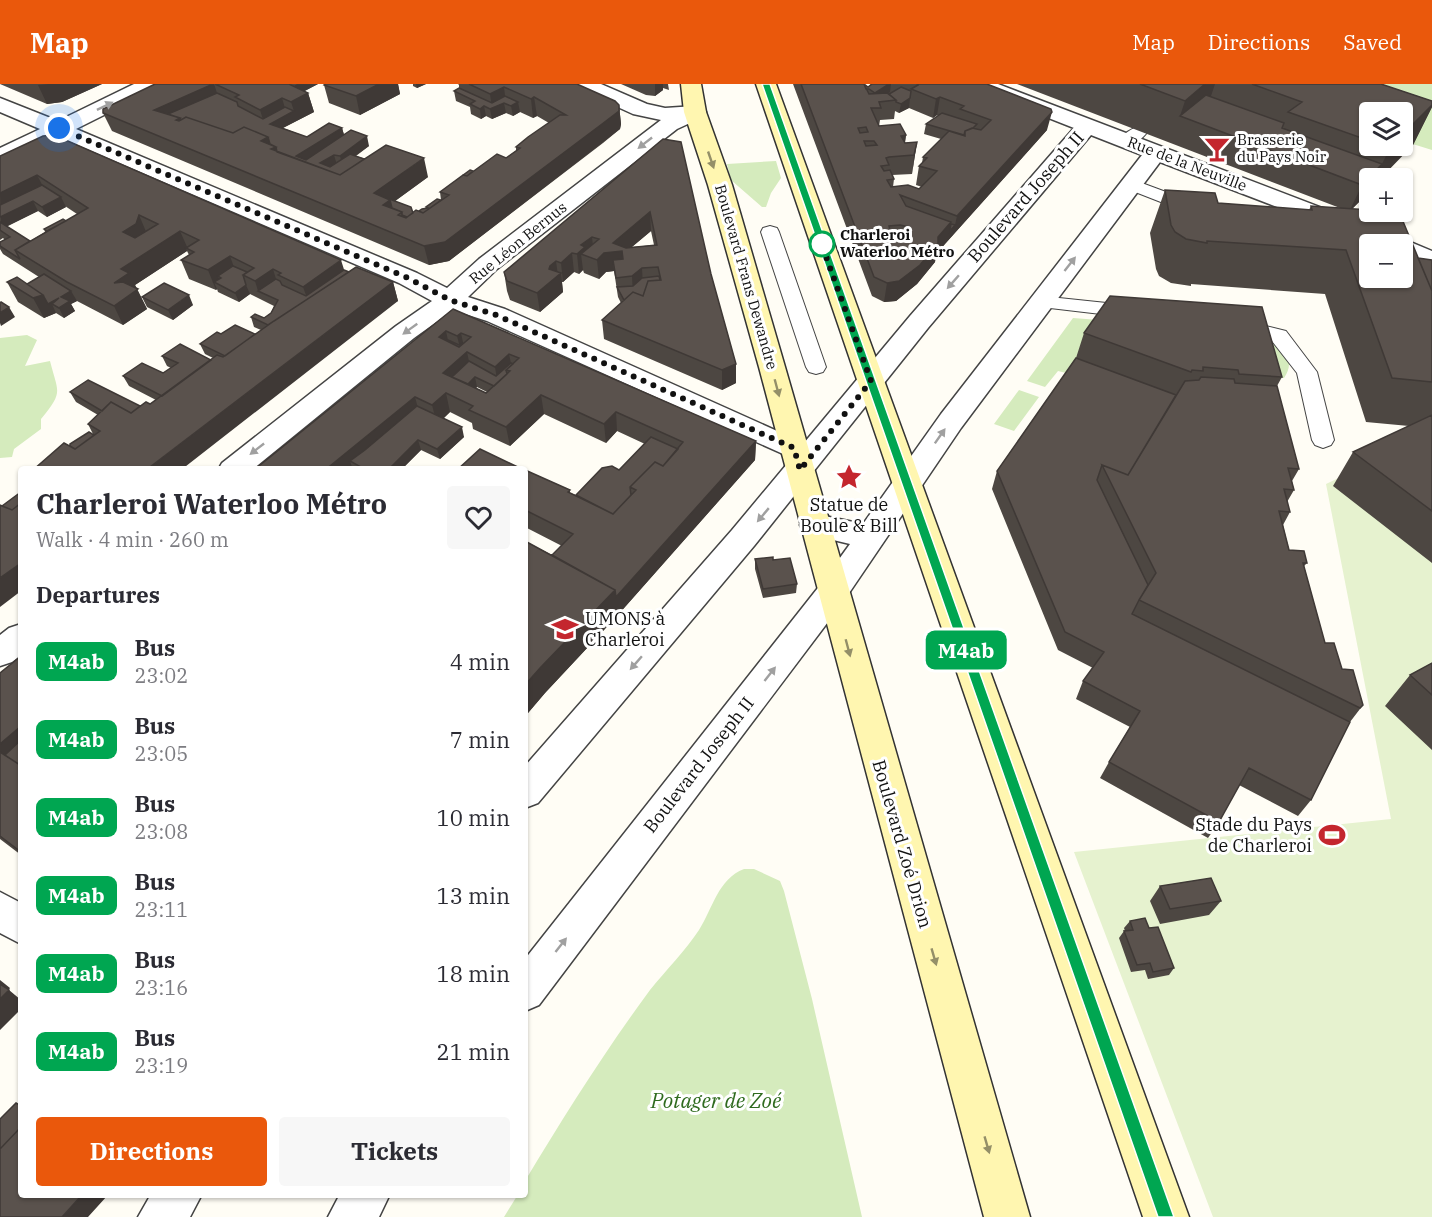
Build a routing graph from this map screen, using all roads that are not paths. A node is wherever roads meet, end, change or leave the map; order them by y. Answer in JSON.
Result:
{"nodes":[{"id":1,"x":151,"y":84,"type":"edge"},
{"id":2,"x":583,"y":84,"type":"edge"},
{"id":3,"x":691,"y":84,"type":"edge"},
{"id":4,"x":766,"y":84,"type":"edge"},
{"id":5,"x":979,"y":84,"type":"edge"},
{"id":6,"x":0,"y":104,"type":"edge"},
{"id":7,"x":695,"y":112,"type":"junction"},
{"id":8,"x":1087,"y":126,"type":"junction"},
{"id":9,"x":59,"y":128,"type":"junction"},
{"id":10,"x":1156,"y":152,"type":"junction"},
{"id":11,"x":0,"y":156,"type":"edge"},
{"id":12,"x":1131,"y":184,"type":"junction"},
{"id":13,"x":1209,"y":221,"type":"edge"},
{"id":14,"x":770,"y":232,"type":"dead end"},
{"id":15,"x":1368,"y":234,"type":"edge"},
{"id":16,"x":1413,"y":252,"type":"edge"},
{"id":17,"x":1432,"y":259,"type":"edge"},
{"id":18,"x":450,"y":300,"type":"junction"},
{"id":19,"x":1040,"y":302,"type":"junction"},
{"id":20,"x":1156,"y":314,"type":"edge"},
{"id":21,"x":1214,"y":319,"type":"edge"},
{"id":22,"x":816,"y":367,"type":"dead end"},
{"id":23,"x":871,"y":381,"type":"junction"},
{"id":24,"x":1323,"y":440,"type":"dead end"},
{"id":25,"x":797,"y":459,"type":"junction"},
{"id":26,"x":237,"y":466,"type":"edge"},
{"id":27,"x":907,"y":484,"type":"junction"},
{"id":28,"x":815,"y":525,"type":"junction"},
{"id":29,"x":872,"y":537,"type":"junction"},
{"id":30,"x":832,"y":593,"type":"junction"},
{"id":31,"x":18,"y":639,"type":"edge"},
{"id":32,"x":0,"y":653,"type":"edge"},
{"id":33,"x":528,"y":788,"type":"edge"},
{"id":34,"x":0,"y":909,"type":"edge"},
{"id":35,"x":18,"y":924,"type":"edge"},
{"id":36,"x":528,"y":987,"type":"edge"},
{"id":37,"x":177,"y":1198,"type":"edge"},
{"id":38,"x":161,"y":1217,"type":"edge"},
{"id":39,"x":1007,"y":1217,"type":"edge"},
{"id":40,"x":1166,"y":1217,"type":"edge"}],
"edges":[{"from":9,"to":1,"type":"street","one_way":true},
{"from":2,"to":7,"type":"street"},
{"from":3,"to":7,"type":"main road","name":"Boulevard Frans Dewandre"},
{"from":4,"to":23,"type":"main road"},
{"from":5,"to":8,"type":"street","name":"Rue de la Neuville"},
{"from":6,"to":9,"type":"street"},
{"from":7,"to":18,"type":"street","name":"Rue Léon Bernus","one_way":true},
{"from":7,"to":25,"type":"main road","name":"Boulevard Frans Dewandre","one_way":true},
{"from":8,"to":10,"type":"street","name":"Rue de la Neuville"},
{"from":8,"to":23,"type":"street","name":"Boulevard Joseph II","one_way":true},
{"from":9,"to":11,"type":"street"},
{"from":9,"to":18,"type":"street"},
{"from":10,"to":12,"type":"street","name":"Boulevard Joseph II"},
{"from":10,"to":15,"type":"street","name":"Rue de la Neuville"},
{"from":12,"to":13,"type":"lane"},
{"from":19,"to":12,"type":"street","name":"Boulevard Joseph II","one_way":true},
{"from":14,"to":22,"type":"lane"},
{"from":16,"to":17,"type":"street"},
{"from":18,"to":25,"type":"street"},
{"from":18,"to":26,"type":"street","name":"Rue Léon Bernus","one_way":true},
{"from":19,"to":20,"type":"lane"},
{"from":27,"to":19,"type":"street","name":"Boulevard Joseph II","one_way":true},
{"from":21,"to":24,"type":"lane"},
{"from":23,"to":25,"type":"street","name":"Boulevard Joseph II"},
{"from":23,"to":27,"type":"main road"},
{"from":25,"to":28,"type":"main road","name":"Boulevard Zoé Drion"},
{"from":25,"to":33,"type":"street","name":"Boulevard Joseph II","one_way":true},
{"from":27,"to":29,"type":"street","name":"Boulevard Joseph II"},
{"from":27,"to":40,"type":"main road"},
{"from":28,"to":29,"type":"street"},
{"from":28,"to":30,"type":"main road","name":"Boulevard Zoé Drion"},
{"from":29,"to":30,"type":"street","name":"Boulevard Joseph II"},
{"from":36,"to":30,"type":"street","name":"Boulevard Joseph II","one_way":true},
{"from":30,"to":39,"type":"main road","name":"Boulevard Zoé Drion","one_way":true},
{"from":31,"to":32,"type":"street"},
{"from":34,"to":35,"type":"street"},
{"from":37,"to":38,"type":"street"}]}
